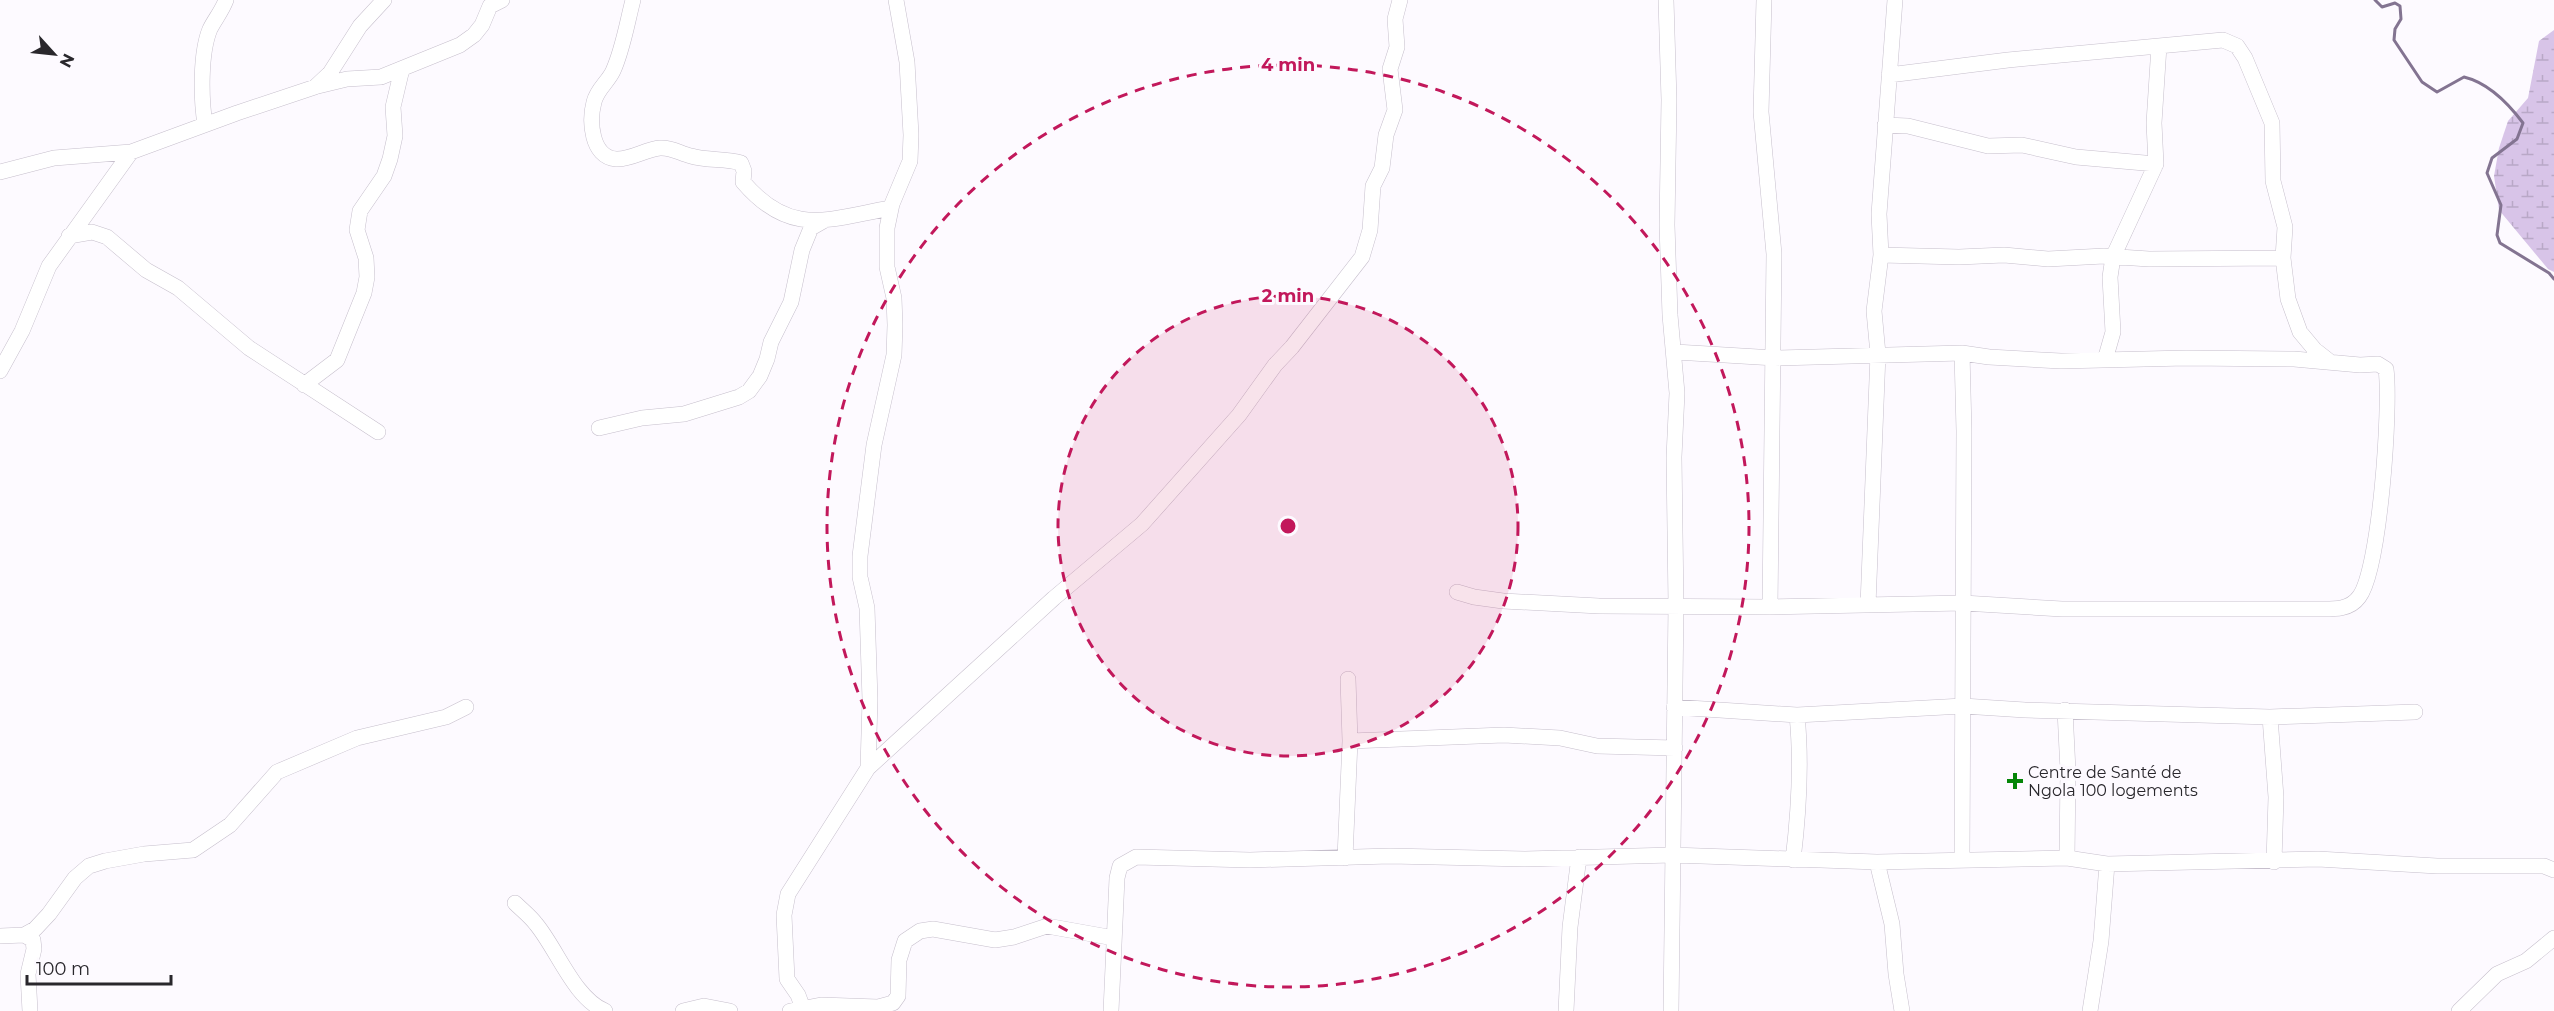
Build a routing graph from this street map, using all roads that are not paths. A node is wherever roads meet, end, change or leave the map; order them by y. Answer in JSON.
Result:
{"nodes":[{"id":1,"x":226,"y":0,"type":"edge"},
{"id":2,"x":384,"y":0,"type":"edge"},
{"id":3,"x":502,"y":0,"type":"edge"},
{"id":4,"x":633,"y":0,"type":"edge"},
{"id":5,"x":896,"y":0,"type":"edge"},
{"id":6,"x":1400,"y":0,"type":"edge"},
{"id":7,"x":1666,"y":0,"type":"edge"},
{"id":8,"x":1764,"y":0,"type":"edge"},
{"id":9,"x":1895,"y":0,"type":"edge"},
{"id":10,"x":2158,"y":46,"type":"junction"},
{"id":11,"x":402,"y":69,"type":"junction"},
{"id":12,"x":1889,"y":75,"type":"junction"},
{"id":13,"x":315,"y":87,"type":"junction"},
{"id":14,"x":205,"y":124,"type":"junction"},
{"id":15,"x":1885,"y":125,"type":"junction"},
{"id":16,"x":131,"y":152,"type":"junction"},
{"id":17,"x":2156,"y":164,"type":"junction"},
{"id":18,"x":0,"y":172,"type":"edge"},
{"id":19,"x":891,"y":208,"type":"junction"},
{"id":20,"x":825,"y":220,"type":"junction"},
{"id":21,"x":69,"y":236,"type":"junction"},
{"id":22,"x":1881,"y":255,"type":"junction"},
{"id":23,"x":2113,"y":257,"type":"junction"},
{"id":24,"x":2283,"y":258,"type":"junction"},
{"id":25,"x":1675,"y":352,"type":"junction"},
{"id":26,"x":1962,"y":352,"type":"junction"},
{"id":27,"x":1878,"y":354,"type":"junction"},
{"id":28,"x":1775,"y":357,"type":"junction"},
{"id":29,"x":2105,"y":360,"type":"junction"},
{"id":30,"x":2329,"y":361,"type":"junction"},
{"id":31,"x":0,"y":370,"type":"edge"},
{"id":32,"x":304,"y":385,"type":"junction"},
{"id":33,"x":599,"y":428,"type":"dead end"},
{"id":34,"x":378,"y":432,"type":"dead end"},
{"id":35,"x":1456,"y":592,"type":"dead end"},
{"id":36,"x":1963,"y":603,"type":"junction"},
{"id":37,"x":1676,"y":605,"type":"junction"},
{"id":38,"x":1868,"y":605,"type":"junction"},
{"id":39,"x":1770,"y":607,"type":"junction"},
{"id":40,"x":1348,"y":679,"type":"dead end"},
{"id":41,"x":1963,"y":706,"type":"junction"},
{"id":42,"x":466,"y":707,"type":"dead end"},
{"id":43,"x":1674,"y":707,"type":"junction"},
{"id":44,"x":2065,"y":710,"type":"junction"},
{"id":45,"x":2415,"y":712,"type":"dead end"},
{"id":46,"x":1797,"y":716,"type":"junction"},
{"id":47,"x":2270,"y":717,"type":"junction"},
{"id":48,"x":1350,"y":741,"type":"junction"},
{"id":49,"x":1675,"y":748,"type":"junction"},
{"id":50,"x":868,"y":768,"type":"junction"},
{"id":51,"x":1672,"y":855,"type":"junction"},
{"id":52,"x":1579,"y":857,"type":"junction"},
{"id":53,"x":1345,"y":858,"type":"junction"},
{"id":54,"x":2067,"y":858,"type":"junction"},
{"id":55,"x":1793,"y":860,"type":"junction"},
{"id":56,"x":1962,"y":860,"type":"junction"},
{"id":57,"x":1877,"y":862,"type":"junction"},
{"id":58,"x":2274,"y":862,"type":"junction"},
{"id":59,"x":2107,"y":864,"type":"junction"},
{"id":60,"x":2554,"y":870,"type":"edge"},
{"id":61,"x":515,"y":903,"type":"dead end"},
{"id":62,"x":24,"y":935,"type":"junction"},
{"id":63,"x":0,"y":936,"type":"edge"},
{"id":64,"x":1114,"y":938,"type":"junction"},
{"id":65,"x":2554,"y":938,"type":"edge"},
{"id":66,"x":1111,"y":1005,"type":"edge"},
{"id":67,"x":30,"y":1011,"type":"edge"},
{"id":68,"x":606,"y":1011,"type":"edge"},
{"id":69,"x":683,"y":1011,"type":"edge"},
{"id":70,"x":730,"y":1011,"type":"edge"},
{"id":71,"x":799,"y":1011,"type":"edge"},
{"id":72,"x":1123,"y":1011,"type":"edge"},
{"id":73,"x":1566,"y":1011,"type":"edge"},
{"id":74,"x":1671,"y":1011,"type":"edge"},
{"id":75,"x":1902,"y":1011,"type":"edge"},
{"id":76,"x":2090,"y":1011,"type":"edge"},
{"id":77,"x":2459,"y":1011,"type":"edge"}],
"edges":[{"from":1,"to":14,"type":"street"},
{"from":2,"to":13,"type":"street"},
{"from":3,"to":11,"type":"street"},
{"from":4,"to":20,"type":"street"},
{"from":5,"to":19,"type":"street"},
{"from":6,"to":50,"type":"street"},
{"from":7,"to":25,"type":"street"},
{"from":8,"to":28,"type":"street"},
{"from":9,"to":12,"type":"street"},
{"from":10,"to":12,"type":"street"},
{"from":10,"to":17,"type":"street"},
{"from":10,"to":24,"type":"street"},
{"from":11,"to":13,"type":"street"},
{"from":11,"to":32,"type":"street"},
{"from":12,"to":15,"type":"street"},
{"from":13,"to":14,"type":"street"},
{"from":14,"to":16,"type":"street"},
{"from":15,"to":17,"type":"street"},
{"from":15,"to":22,"type":"street"},
{"from":16,"to":18,"type":"street"},
{"from":16,"to":21,"type":"street"},
{"from":17,"to":23,"type":"street"},
{"from":19,"to":20,"type":"street"},
{"from":19,"to":50,"type":"street"},
{"from":20,"to":33,"type":"street"},
{"from":21,"to":31,"type":"street"},
{"from":21,"to":32,"type":"street"},
{"from":22,"to":23,"type":"street"},
{"from":22,"to":27,"type":"street"},
{"from":23,"to":24,"type":"street"},
{"from":23,"to":29,"type":"street"},
{"from":24,"to":30,"type":"street"},
{"from":25,"to":28,"type":"street"},
{"from":25,"to":37,"type":"street"},
{"from":26,"to":27,"type":"street"},
{"from":26,"to":29,"type":"street"},
{"from":26,"to":36,"type":"street"},
{"from":27,"to":28,"type":"street"},
{"from":27,"to":38,"type":"street"},
{"from":28,"to":39,"type":"street"},
{"from":29,"to":30,"type":"street"},
{"from":30,"to":36,"type":"street"},
{"from":32,"to":34,"type":"street"},
{"from":35,"to":37,"type":"street"},
{"from":36,"to":38,"type":"street"},
{"from":36,"to":41,"type":"street"},
{"from":37,"to":39,"type":"street"},
{"from":37,"to":43,"type":"street"},
{"from":38,"to":39,"type":"street"},
{"from":40,"to":48,"type":"street"},
{"from":41,"to":44,"type":"street"},
{"from":41,"to":46,"type":"street"},
{"from":41,"to":56,"type":"street"},
{"from":42,"to":62,"type":"street"},
{"from":43,"to":46,"type":"street"},
{"from":43,"to":49,"type":"street"},
{"from":44,"to":47,"type":"street"},
{"from":44,"to":54,"type":"street"},
{"from":45,"to":47,"type":"street"},
{"from":46,"to":55,"type":"street"},
{"from":47,"to":58,"type":"street"},
{"from":48,"to":49,"type":"street"},
{"from":48,"to":53,"type":"street"},
{"from":49,"to":51,"type":"street"},
{"from":50,"to":71,"type":"street"},
{"from":51,"to":52,"type":"street"},
{"from":51,"to":55,"type":"street"},
{"from":51,"to":74,"type":"street"},
{"from":52,"to":53,"type":"street"},
{"from":52,"to":73,"type":"street"},
{"from":53,"to":64,"type":"street"},
{"from":54,"to":56,"type":"street"},
{"from":54,"to":59,"type":"street"},
{"from":55,"to":57,"type":"street"},
{"from":56,"to":57,"type":"street"},
{"from":57,"to":75,"type":"street"},
{"from":58,"to":59,"type":"street"},
{"from":58,"to":60,"type":"street"},
{"from":59,"to":76,"type":"street"},
{"from":61,"to":68,"type":"street"},
{"from":62,"to":63,"type":"street"},
{"from":62,"to":67,"type":"street"},
{"from":64,"to":66,"type":"street"},
{"from":64,"to":71,"type":"street"},
{"from":65,"to":77,"type":"street"},
{"from":66,"to":72,"type":"street"},
{"from":69,"to":70,"type":"street"}]}
